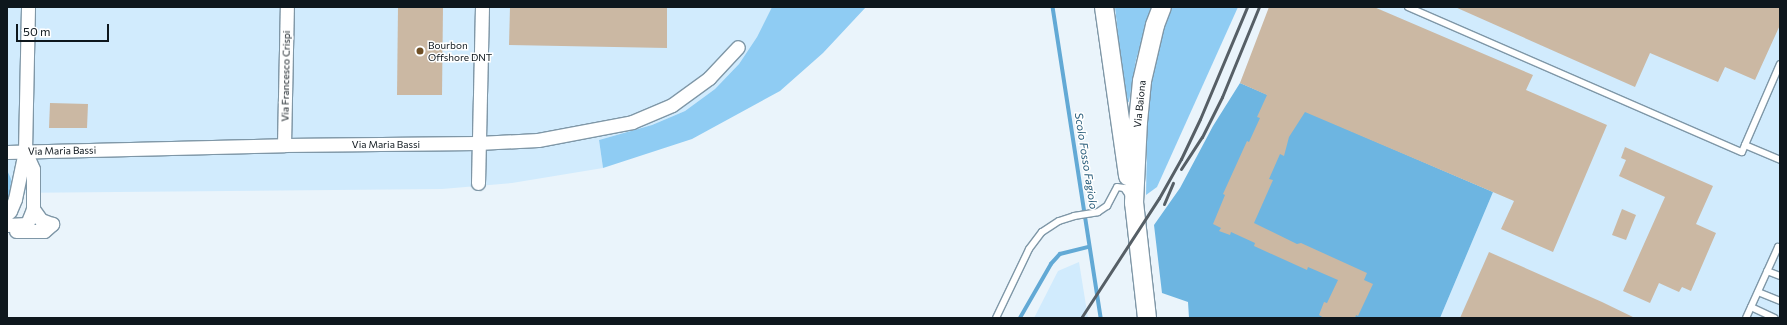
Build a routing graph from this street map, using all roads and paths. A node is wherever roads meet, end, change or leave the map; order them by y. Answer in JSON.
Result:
{"nodes":[{"id":1,"x":28,"y":7,"type":"edge"},
{"id":2,"x":287,"y":7,"type":"edge"},
{"id":3,"x":482,"y":7,"type":"edge"},
{"id":4,"x":1104,"y":7,"type":"edge"},
{"id":5,"x":1162,"y":7,"type":"edge"},
{"id":6,"x":1408,"y":7,"type":"edge"},
{"id":7,"x":738,"y":47,"type":"dead end"},
{"id":8,"x":1780,"y":64,"type":"edge"},
{"id":9,"x":478,"y":143,"type":"junction"},
{"id":10,"x":284,"y":145,"type":"junction"},
{"id":11,"x":1745,"y":145,"type":"junction"},
{"id":12,"x":7,"y":152,"type":"edge"},
{"id":13,"x":26,"y":152,"type":"junction"},
{"id":14,"x":1780,"y":160,"type":"edge"},
{"id":15,"x":478,"y":183,"type":"dead end"},
{"id":16,"x":1134,"y":203,"type":"junction"},
{"id":17,"x":33,"y":209,"type":"junction"},
{"id":18,"x":7,"y":214,"type":"edge"},
{"id":19,"x":7,"y":225,"type":"edge"},
{"id":20,"x":7,"y":232,"type":"edge"},
{"id":21,"x":1779,"y":246,"type":"edge"},
{"id":22,"x":1768,"y":271,"type":"junction"},
{"id":23,"x":1780,"y":276,"type":"edge"},
{"id":24,"x":1758,"y":292,"type":"junction"},
{"id":25,"x":1780,"y":301,"type":"edge"},
{"id":26,"x":1751,"y":307,"type":"junction"},
{"id":27,"x":996,"y":318,"type":"edge"},
{"id":28,"x":1147,"y":318,"type":"edge"},
{"id":29,"x":1746,"y":318,"type":"edge"},
{"id":30,"x":1776,"y":318,"type":"edge"}],
"edges":[{"from":1,"to":13,"type":"street"},
{"from":2,"to":10,"type":"street","name":"Via Francesco Crispi"},
{"from":3,"to":9,"type":"street"},
{"from":4,"to":16,"type":"main road","name":"Via Baiona"},
{"from":5,"to":16,"type":"main road","name":"Via Baiona"},
{"from":6,"to":11,"type":"lane"},
{"from":7,"to":9,"type":"street","name":"Via Maria Bassi"},
{"from":8,"to":11,"type":"lane"},
{"from":9,"to":10,"type":"street","name":"Via Maria Bassi"},
{"from":9,"to":15,"type":"street"},
{"from":10,"to":13,"type":"street","name":"Via Maria Bassi"},
{"from":11,"to":14,"type":"lane"},
{"from":12,"to":13,"type":"street","name":"Via Maria Bassi"},
{"from":13,"to":17,"type":"street"},
{"from":13,"to":18,"type":"street"},
{"from":16,"to":27,"type":"lane"},
{"from":16,"to":28,"type":"main road","name":"Via Baiona"},
{"from":17,"to":19,"type":"street"},
{"from":17,"to":20,"type":"street"},
{"from":21,"to":22,"type":"lane"},
{"from":22,"to":23,"type":"lane"},
{"from":22,"to":24,"type":"lane"},
{"from":24,"to":25,"type":"lane"},
{"from":24,"to":26,"type":"lane"},
{"from":26,"to":29,"type":"lane"},
{"from":26,"to":30,"type":"lane"}]}
